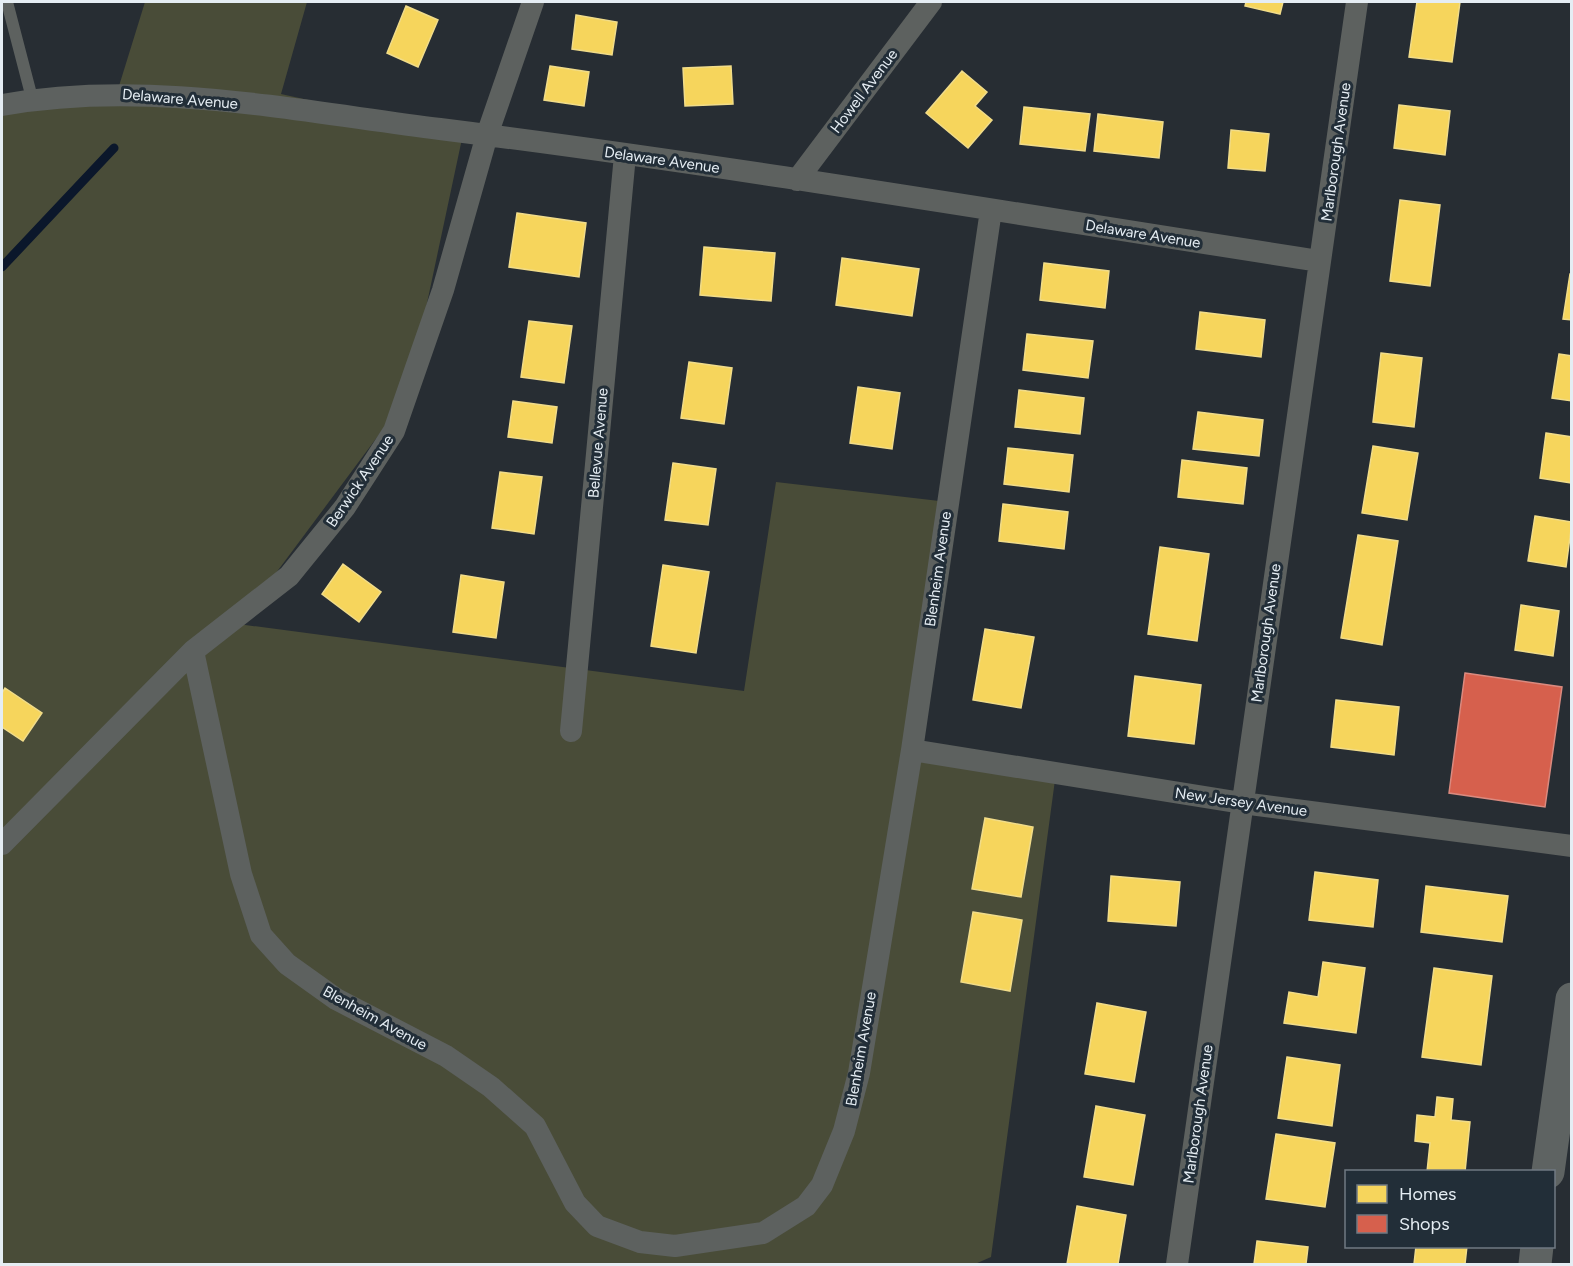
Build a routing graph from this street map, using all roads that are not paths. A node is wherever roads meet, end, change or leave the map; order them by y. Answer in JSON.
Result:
{"nodes":[{"id":1,"x":7,"y":2,"type":"edge"},
{"id":2,"x":533,"y":2,"type":"edge"},
{"id":3,"x":931,"y":2,"type":"edge"},
{"id":4,"x":1357,"y":2,"type":"edge"},
{"id":5,"x":33,"y":102,"type":"junction"},
{"id":6,"x":2,"y":105,"type":"edge"},
{"id":7,"x":487,"y":135,"type":"junction"},
{"id":8,"x":625,"y":155,"type":"junction"},
{"id":9,"x":797,"y":180,"type":"junction"},
{"id":10,"x":991,"y":210,"type":"junction"},
{"id":11,"x":1320,"y":261,"type":"junction"},
{"id":12,"x":193,"y":651,"type":"junction"},
{"id":13,"x":571,"y":731,"type":"dead end"},
{"id":14,"x":912,"y":750,"type":"junction"},
{"id":15,"x":1242,"y":803,"type":"junction"},
{"id":16,"x":2,"y":844,"type":"edge"},
{"id":17,"x":1572,"y":846,"type":"edge"},
{"id":18,"x":1572,"y":999,"type":"edge"},
{"id":19,"x":1548,"y":1170,"type":"edge"},
{"id":20,"x":1537,"y":1248,"type":"edge"},
{"id":21,"x":1176,"y":1264,"type":"edge"},
{"id":22,"x":1535,"y":1264,"type":"edge"}],
"edges":[{"from":1,"to":5,"type":"lane"},
{"from":2,"to":7,"type":"street","name":"Berwick Avenue"},
{"from":3,"to":9,"type":"street","name":"Howell Avenue"},
{"from":4,"to":11,"type":"street","name":"Marlborough Avenue"},
{"from":5,"to":6,"type":"street","name":"Delaware Avenue"},
{"from":5,"to":7,"type":"street","name":"Delaware Avenue"},
{"from":7,"to":8,"type":"street","name":"Delaware Avenue"},
{"from":7,"to":12,"type":"street","name":"Berwick Avenue"},
{"from":8,"to":9,"type":"street","name":"Delaware Avenue"},
{"from":8,"to":13,"type":"street","name":"Bellevue Avenue"},
{"from":9,"to":10,"type":"street","name":"Delaware Avenue"},
{"from":10,"to":11,"type":"street","name":"Delaware Avenue"},
{"from":10,"to":14,"type":"street","name":"Blenheim Avenue"},
{"from":11,"to":15,"type":"street","name":"Marlborough Avenue"},
{"from":12,"to":14,"type":"street","name":"Blenheim Avenue"},
{"from":12,"to":16,"type":"street","name":"Berwick Avenue"},
{"from":14,"to":15,"type":"street","name":"New Jersey Avenue"},
{"from":15,"to":17,"type":"street","name":"New Jersey Avenue"},
{"from":15,"to":21,"type":"street","name":"Marlborough Avenue"},
{"from":18,"to":19,"type":"main road"},
{"from":20,"to":22,"type":"main road"}]}
